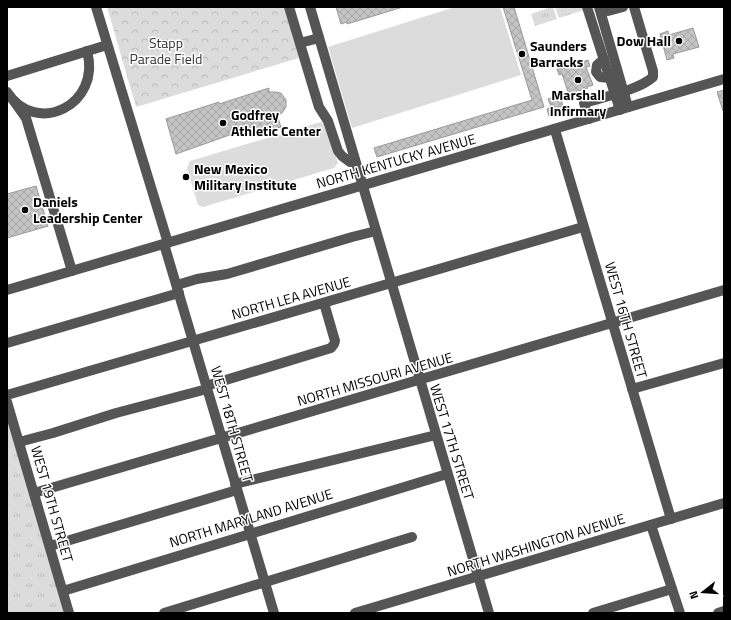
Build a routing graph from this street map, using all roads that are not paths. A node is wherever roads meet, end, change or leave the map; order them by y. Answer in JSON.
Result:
{"nodes":[{"id":1,"x":96,"y":7,"type":"edge"},
{"id":2,"x":289,"y":7,"type":"edge"},
{"id":3,"x":310,"y":7,"type":"edge"},
{"id":4,"x":587,"y":7,"type":"edge"},
{"id":5,"x":599,"y":7,"type":"edge"},
{"id":6,"x":607,"y":7,"type":"edge"},
{"id":7,"x":623,"y":7,"type":"edge"},
{"id":8,"x":634,"y":7,"type":"edge"},
{"id":9,"x":319,"y":38,"type":"junction"},
{"id":10,"x":300,"y":43,"type":"junction"},
{"id":11,"x":107,"y":45,"type":"junction"},
{"id":12,"x":87,"y":51,"type":"junction"},
{"id":13,"x":7,"y":76,"type":"edge"},
{"id":14,"x":724,"y":79,"type":"edge"},
{"id":15,"x":7,"y":92,"type":"edge"},
{"id":16,"x":619,"y":92,"type":"junction"},
{"id":17,"x":624,"y":108,"type":"junction"},
{"id":18,"x":27,"y":115,"type":"junction"},
{"id":19,"x":589,"y":119,"type":"junction"},
{"id":20,"x":555,"y":130,"type":"junction"},
{"id":21,"x":355,"y":161,"type":"junction"},
{"id":22,"x":362,"y":186,"type":"junction"},
{"id":23,"x":583,"y":226,"type":"junction"},
{"id":24,"x":376,"y":231,"type":"junction"},
{"id":25,"x":166,"y":243,"type":"junction"},
{"id":26,"x":72,"y":271,"type":"junction"},
{"id":27,"x":391,"y":283,"type":"junction"},
{"id":28,"x":178,"y":289,"type":"junction"},
{"id":29,"x":7,"y":290,"type":"edge"},
{"id":30,"x":724,"y":290,"type":"edge"},
{"id":31,"x":324,"y":303,"type":"junction"},
{"id":32,"x":612,"y":324,"type":"junction"},
{"id":33,"x":193,"y":341,"type":"junction"},
{"id":34,"x":7,"y":343,"type":"edge"},
{"id":35,"x":724,"y":363,"type":"edge"},
{"id":36,"x":420,"y":380,"type":"junction"},
{"id":37,"x":207,"y":388,"type":"junction"},
{"id":38,"x":632,"y":389,"type":"junction"},
{"id":39,"x":7,"y":395,"type":"edge"},
{"id":40,"x":7,"y":402,"type":"edge"},
{"id":41,"x":436,"y":435,"type":"junction"},
{"id":42,"x":222,"y":438,"type":"junction"},
{"id":43,"x":19,"y":442,"type":"junction"},
{"id":44,"x":447,"y":474,"type":"junction"},
{"id":45,"x":236,"y":487,"type":"junction"},
{"id":46,"x":34,"y":493,"type":"junction"},
{"id":47,"x":724,"y":503,"type":"edge"},
{"id":48,"x":670,"y":519,"type":"junction"},
{"id":49,"x":651,"y":525,"type":"junction"},
{"id":50,"x":250,"y":533,"type":"junction"},
{"id":51,"x":412,"y":537,"type":"dead end"},
{"id":52,"x":50,"y":546,"type":"junction"},
{"id":53,"x":478,"y":577,"type":"junction"},
{"id":54,"x":265,"y":583,"type":"junction"},
{"id":55,"x":672,"y":589,"type":"junction"},
{"id":56,"x":63,"y":590,"type":"junction"},
{"id":57,"x":724,"y":611,"type":"edge"},
{"id":58,"x":69,"y":613,"type":"edge"},
{"id":59,"x":164,"y":613,"type":"edge"},
{"id":60,"x":274,"y":613,"type":"edge"},
{"id":61,"x":355,"y":613,"type":"edge"},
{"id":62,"x":489,"y":613,"type":"edge"},
{"id":63,"x":593,"y":613,"type":"edge"},
{"id":64,"x":680,"y":613,"type":"edge"},
{"id":65,"x":718,"y":613,"type":"edge"}],
"edges":[{"from":1,"to":11,"type":"street","name":"WEST 18TH STREET"},
{"from":2,"to":10,"type":"street"},
{"from":3,"to":9,"type":"street","name":"WEST 17TH STREET"},
{"from":4,"to":16,"type":"street"},
{"from":5,"to":16,"type":"street"},
{"from":6,"to":7,"type":"street"},
{"from":8,"to":16,"type":"street"},
{"from":9,"to":10,"type":"street"},
{"from":9,"to":21,"type":"street","name":"WEST 17TH STREET"},
{"from":10,"to":21,"type":"street"},
{"from":11,"to":12,"type":"street"},
{"from":11,"to":25,"type":"street","name":"WEST 18TH STREET"},
{"from":12,"to":13,"type":"street"},
{"from":12,"to":18,"type":"street"},
{"from":14,"to":17,"type":"street","name":"NORTH KENTUCKY AVENUE"},
{"from":15,"to":18,"type":"street"},
{"from":16,"to":17,"type":"street"},
{"from":16,"to":19,"type":"street"},
{"from":17,"to":19,"type":"street","name":"NORTH KENTUCKY AVENUE"},
{"from":18,"to":26,"type":"street"},
{"from":19,"to":20,"type":"street","name":"NORTH KENTUCKY AVENUE"},
{"from":20,"to":22,"type":"street","name":"NORTH KENTUCKY AVENUE"},
{"from":20,"to":23,"type":"street","name":"WEST 16TH STREET"},
{"from":21,"to":22,"type":"street","name":"WEST 17TH STREET"},
{"from":22,"to":24,"type":"street","name":"WEST 17TH STREET"},
{"from":22,"to":25,"type":"street","name":"NORTH KENTUCKY AVENUE"},
{"from":23,"to":27,"type":"street","name":"NORTH LEA AVENUE"},
{"from":23,"to":32,"type":"street","name":"WEST 16TH STREET"},
{"from":24,"to":27,"type":"street","name":"WEST 17TH STREET"},
{"from":24,"to":28,"type":"street"},
{"from":25,"to":26,"type":"street","name":"NORTH KENTUCKY AVENUE"},
{"from":25,"to":28,"type":"street","name":"WEST 18TH STREET"},
{"from":26,"to":29,"type":"street","name":"NORTH KENTUCKY AVENUE"},
{"from":27,"to":31,"type":"street","name":"NORTH LEA AVENUE"},
{"from":27,"to":36,"type":"street","name":"WEST 17TH STREET"},
{"from":28,"to":33,"type":"street","name":"WEST 18TH STREET"},
{"from":28,"to":34,"type":"street"},
{"from":30,"to":32,"type":"street","name":"NORTH MISSOURI AVENUE"},
{"from":31,"to":33,"type":"street","name":"NORTH LEA AVENUE"},
{"from":31,"to":37,"type":"street"},
{"from":32,"to":36,"type":"street","name":"NORTH MISSOURI AVENUE"},
{"from":32,"to":38,"type":"street","name":"WEST 16TH STREET"},
{"from":33,"to":37,"type":"street","name":"WEST 18TH STREET"},
{"from":33,"to":39,"type":"street","name":"NORTH LEA AVENUE"},
{"from":35,"to":38,"type":"street"},
{"from":36,"to":41,"type":"street","name":"WEST 17TH STREET"},
{"from":36,"to":42,"type":"street","name":"NORTH MISSOURI AVENUE"},
{"from":37,"to":42,"type":"street","name":"WEST 18TH STREET"},
{"from":37,"to":43,"type":"street"},
{"from":38,"to":48,"type":"street","name":"WEST 16TH STREET"},
{"from":40,"to":43,"type":"street","name":"WEST 19TH STREET"},
{"from":41,"to":44,"type":"street","name":"WEST 17TH STREET"},
{"from":41,"to":45,"type":"street"},
{"from":42,"to":45,"type":"street","name":"WEST 18TH STREET"},
{"from":42,"to":46,"type":"street","name":"NORTH MISSOURI AVENUE"},
{"from":43,"to":46,"type":"street","name":"WEST 19TH STREET"},
{"from":44,"to":50,"type":"street","name":"NORTH MARYLAND AVENUE"},
{"from":44,"to":53,"type":"street","name":"WEST 17TH STREET"},
{"from":45,"to":50,"type":"street","name":"WEST 18TH STREET"},
{"from":45,"to":52,"type":"street"},
{"from":46,"to":52,"type":"street","name":"WEST 19TH STREET"},
{"from":47,"to":48,"type":"street","name":"NORTH WASHINGTON AVENUE"},
{"from":48,"to":49,"type":"street","name":"NORTH WASHINGTON AVENUE"},
{"from":49,"to":53,"type":"street","name":"NORTH WASHINGTON AVENUE"},
{"from":49,"to":55,"type":"street"},
{"from":50,"to":54,"type":"street","name":"WEST 18TH STREET"},
{"from":50,"to":56,"type":"street","name":"NORTH MARYLAND AVENUE"},
{"from":51,"to":54,"type":"street"},
{"from":52,"to":56,"type":"street","name":"WEST 19TH STREET"},
{"from":53,"to":61,"type":"street","name":"NORTH WASHINGTON AVENUE"},
{"from":53,"to":62,"type":"street","name":"WEST 17TH STREET"},
{"from":54,"to":59,"type":"street"},
{"from":54,"to":60,"type":"street","name":"WEST 18TH STREET"},
{"from":55,"to":63,"type":"street"},
{"from":55,"to":64,"type":"street"},
{"from":56,"to":58,"type":"street","name":"WEST 19TH STREET"},
{"from":57,"to":65,"type":"street"}]}
